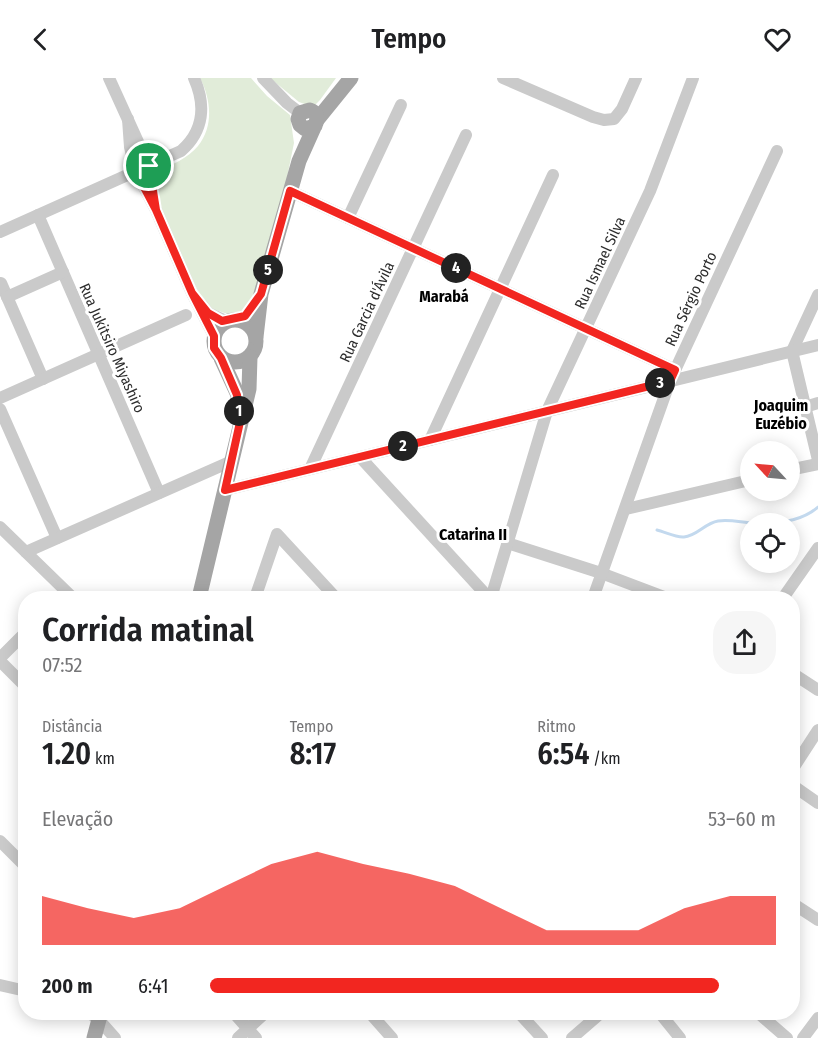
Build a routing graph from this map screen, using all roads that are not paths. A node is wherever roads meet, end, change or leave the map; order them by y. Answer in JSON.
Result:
{"nodes":[{"id":1,"x":109,"y":78,"type":"edge"},
{"id":2,"x":194,"y":78,"type":"edge"},
{"id":3,"x":263,"y":78,"type":"edge"},
{"id":4,"x":339,"y":78,"type":"edge"},
{"id":5,"x":351,"y":78,"type":"edge"},
{"id":6,"x":503,"y":78,"type":"edge"},
{"id":7,"x":636,"y":78,"type":"edge"},
{"id":8,"x":693,"y":78,"type":"edge"},
{"id":9,"x":400,"y":105,"type":"dead end"},
{"id":10,"x":128,"y":119,"type":"junction"},
{"id":11,"x":309,"y":119,"type":"junction"},
{"id":12,"x":466,"y":135,"type":"dead end"},
{"id":13,"x":777,"y":151,"type":"dead end"},
{"id":14,"x":149,"y":166,"type":"junction"},
{"id":15,"x":136,"y":172,"type":"junction"},
{"id":16,"x":553,"y":175,"type":"dead end"},
{"id":17,"x":290,"y":191,"type":"junction"},
{"id":18,"x":156,"y":210,"type":"junction"},
{"id":19,"x":38,"y":215,"type":"junction"},
{"id":20,"x":348,"y":218,"type":"junction"},
{"id":21,"x":0,"y":232,"type":"edge"},
{"id":22,"x":413,"y":248,"type":"junction"},
{"id":23,"x":63,"y":273,"type":"junction"},
{"id":24,"x":1,"y":283,"type":"edge"},
{"id":25,"x":500,"y":289,"type":"junction"},
{"id":26,"x":192,"y":293,"type":"junction"},
{"id":27,"x":261,"y":294,"type":"junction"},
{"id":28,"x":818,"y":295,"type":"edge"},
{"id":29,"x":7,"y":297,"type":"junction"},
{"id":30,"x":186,"y":315,"type":"dead end"},
{"id":31,"x":231,"y":320,"type":"junction"},
{"id":32,"x":586,"y":328,"type":"junction"},
{"id":33,"x":214,"y":336,"type":"junction"},
{"id":34,"x":256,"y":337,"type":"junction"},
{"id":35,"x":818,"y":345,"type":"edge"},
{"id":36,"x":792,"y":351,"type":"junction"},
{"id":37,"x":98,"y":354,"type":"junction"},
{"id":38,"x":250,"y":357,"type":"junction"},
{"id":39,"x":221,"y":358,"type":"junction"},
{"id":40,"x":672,"y":375,"type":"junction"},
{"id":41,"x":43,"y":379,"type":"junction"},
{"id":42,"x":0,"y":398,"type":"edge"},
{"id":43,"x":812,"y":405,"type":"edge"},
{"id":44,"x":0,"y":409,"type":"edge"},
{"id":45,"x":547,"y":411,"type":"junction"},
{"id":46,"x":240,"y":422,"type":"junction"},
{"id":47,"x":430,"y":440,"type":"junction"},
{"id":48,"x":360,"y":457,"type":"junction"},
{"id":49,"x":232,"y":461,"type":"junction"},
{"id":50,"x":818,"y":462,"type":"edge"},
{"id":51,"x":800,"y":467,"type":"edge"},
{"id":52,"x":310,"y":469,"type":"junction"},
{"id":53,"x":740,"y":482,"type":"edge"},
{"id":54,"x":225,"y":490,"type":"junction"},
{"id":55,"x":159,"y":493,"type":"junction"},
{"id":56,"x":626,"y":509,"type":"junction"},
{"id":57,"x":0,"y":527,"type":"edge"},
{"id":58,"x":57,"y":538,"type":"junction"},
{"id":59,"x":507,"y":543,"type":"junction"},
{"id":60,"x":818,"y":548,"type":"edge"},
{"id":61,"x":26,"y":552,"type":"junction"},
{"id":62,"x":601,"y":573,"type":"junction"},
{"id":63,"x":61,"y":591,"type":"edge"},
{"id":64,"x":202,"y":591,"type":"edge"},
{"id":65,"x":258,"y":591,"type":"edge"},
{"id":66,"x":330,"y":591,"type":"edge"},
{"id":67,"x":484,"y":591,"type":"edge"},
{"id":68,"x":492,"y":591,"type":"edge"},
{"id":69,"x":595,"y":591,"type":"edge"},
{"id":70,"x":649,"y":591,"type":"edge"},
{"id":71,"x":788,"y":591,"type":"edge"},
{"id":72,"x":18,"y":641,"type":"edge"},
{"id":73,"x":0,"y":660,"type":"edge"},
{"id":74,"x":800,"y":678,"type":"edge"},
{"id":75,"x":18,"y":679,"type":"edge"},
{"id":76,"x":818,"y":690,"type":"edge"},
{"id":77,"x":818,"y":730,"type":"edge"},
{"id":78,"x":800,"y":758,"type":"edge"},
{"id":79,"x":800,"y":791,"type":"edge"},
{"id":80,"x":818,"y":803,"type":"edge"},
{"id":81,"x":0,"y":841,"type":"edge"},
{"id":82,"x":18,"y":858,"type":"edge"},
{"id":83,"x":800,"y":908,"type":"edge"},
{"id":84,"x":818,"y":920,"type":"edge"},
{"id":85,"x":0,"y":985,"type":"edge"},
{"id":86,"x":18,"y":990,"type":"edge"},
{"id":87,"x":818,"y":1018,"type":"edge"},
{"id":88,"x":96,"y":1020,"type":"edge"},
{"id":89,"x":100,"y":1020,"type":"edge"},
{"id":90,"x":240,"y":1020,"type":"edge"},
{"id":91,"x":261,"y":1020,"type":"edge"},
{"id":92,"x":376,"y":1020,"type":"edge"},
{"id":93,"x":525,"y":1020,"type":"edge"},
{"id":94,"x":593,"y":1020,"type":"edge"},
{"id":95,"x":665,"y":1020,"type":"edge"},
{"id":96,"x":766,"y":1020,"type":"edge"},
{"id":97,"x":252,"y":1034,"type":"edge"},
{"id":98,"x":94,"y":1038,"type":"edge"},
{"id":99,"x":115,"y":1038,"type":"edge"},
{"id":100,"x":238,"y":1038,"type":"edge"},
{"id":101,"x":392,"y":1038,"type":"edge"},
{"id":102,"x":542,"y":1038,"type":"edge"},
{"id":103,"x":572,"y":1038,"type":"edge"},
{"id":104,"x":680,"y":1038,"type":"edge"},
{"id":105,"x":787,"y":1038,"type":"edge"},
{"id":106,"x":803,"y":1038,"type":"edge"}],
"edges":[{"from":1,"to":10,"type":"street"},
{"from":2,"to":14,"type":"street"},
{"from":3,"to":11,"type":"street"},
{"from":4,"to":11,"type":"main road"},
{"from":5,"to":11,"type":"main road"},
{"from":6,"to":7,"type":"street"},
{"from":8,"to":32,"type":"street","name":"Rua Ismael Silva"},
{"from":9,"to":20,"type":"street"},
{"from":10,"to":14,"type":"street"},
{"from":10,"to":15,"type":"street"},
{"from":11,"to":17,"type":"main road"},
{"from":12,"to":22,"type":"street","name":"Rua Garcia d'Ávila"},
{"from":13,"to":40,"type":"street","name":"Rua Sérgio Porto"},
{"from":14,"to":15,"type":"street"},
{"from":14,"to":18,"type":"street"},
{"from":15,"to":18,"type":"street"},
{"from":15,"to":19,"type":"street"},
{"from":16,"to":25,"type":"street"},
{"from":17,"to":20,"type":"street"},
{"from":17,"to":27,"type":"main road"},
{"from":18,"to":26,"type":"street"},
{"from":19,"to":21,"type":"street"},
{"from":19,"to":23,"type":"street","name":"Rua Jukitsiro Miyashiro"},
{"from":20,"to":22,"type":"street"},
{"from":22,"to":25,"type":"street"},
{"from":22,"to":52,"type":"street","name":"Rua Garcia d'Ávila"},
{"from":23,"to":29,"type":"street"},
{"from":23,"to":37,"type":"street","name":"Rua Jukitsiro Miyashiro"},
{"from":24,"to":29,"type":"street"},
{"from":25,"to":32,"type":"street"},
{"from":25,"to":47,"type":"street"},
{"from":26,"to":31,"type":"street"},
{"from":26,"to":33,"type":"street"},
{"from":27,"to":31,"type":"main road"},
{"from":27,"to":34,"type":"main road"},
{"from":28,"to":36,"type":"street"},
{"from":29,"to":41,"type":"street"},
{"from":30,"to":37,"type":"street"},
{"from":31,"to":33,"type":"main road"},
{"from":31,"to":34,"type":"main road"},
{"from":32,"to":40,"type":"street"},
{"from":32,"to":45,"type":"street","name":"Rua Ismael Silva"},
{"from":33,"to":39,"type":"main road"},
{"from":34,"to":38,"type":"main road"},
{"from":35,"to":36,"type":"street"},
{"from":36,"to":40,"type":"street"},
{"from":36,"to":43,"type":"street"},
{"from":37,"to":41,"type":"street"},
{"from":37,"to":55,"type":"street","name":"Rua Jukitsiro Miyashiro"},
{"from":38,"to":39,"type":"main road"},
{"from":38,"to":46,"type":"main road"},
{"from":39,"to":46,"type":"main road"},
{"from":40,"to":45,"type":"street"},
{"from":40,"to":56,"type":"street","name":"Rua Sérgio Porto"},
{"from":41,"to":42,"type":"street"},
{"from":43,"to":50,"type":"street"},
{"from":44,"to":58,"type":"street"},
{"from":45,"to":47,"type":"street"},
{"from":45,"to":59,"type":"street","name":"Rua Ismael Silva"},
{"from":46,"to":49,"type":"main road"},
{"from":47,"to":48,"type":"street"},
{"from":48,"to":52,"type":"street"},
{"from":48,"to":67,"type":"street"},
{"from":49,"to":54,"type":"main road"},
{"from":49,"to":55,"type":"street"},
{"from":50,"to":51,"type":"street"},
{"from":52,"to":54,"type":"street"},
{"from":53,"to":56,"type":"street"},
{"from":54,"to":64,"type":"main road"},
{"from":55,"to":58,"type":"street"},
{"from":56,"to":62,"type":"street","name":"Rua Sérgio Porto"},
{"from":57,"to":61,"type":"street"},
{"from":58,"to":61,"type":"street"},
{"from":59,"to":62,"type":"street"},
{"from":59,"to":68,"type":"street","name":"Rua Ismael Silva"},
{"from":60,"to":71,"type":"street"},
{"from":61,"to":63,"type":"street"},
{"from":62,"to":69,"type":"street","name":"Rua Sérgio Porto"},
{"from":62,"to":70,"type":"street"},
{"from":65,"to":66,"type":"street"},
{"from":72,"to":73,"type":"street"},
{"from":73,"to":75,"type":"street"},
{"from":74,"to":76,"type":"street"},
{"from":77,"to":78,"type":"street"},
{"from":79,"to":80,"type":"street"},
{"from":81,"to":82,"type":"street"},
{"from":83,"to":84,"type":"street"},
{"from":85,"to":86,"type":"street"},
{"from":87,"to":106,"type":"street"},
{"from":88,"to":98,"type":"main road"},
{"from":89,"to":99,"type":"street"},
{"from":90,"to":97,"type":"street"},
{"from":91,"to":97,"type":"street"},
{"from":92,"to":101,"type":"street"},
{"from":93,"to":102,"type":"street"},
{"from":94,"to":103,"type":"street"},
{"from":95,"to":104,"type":"street"},
{"from":96,"to":105,"type":"street"},
{"from":97,"to":100,"type":"street"}]}
